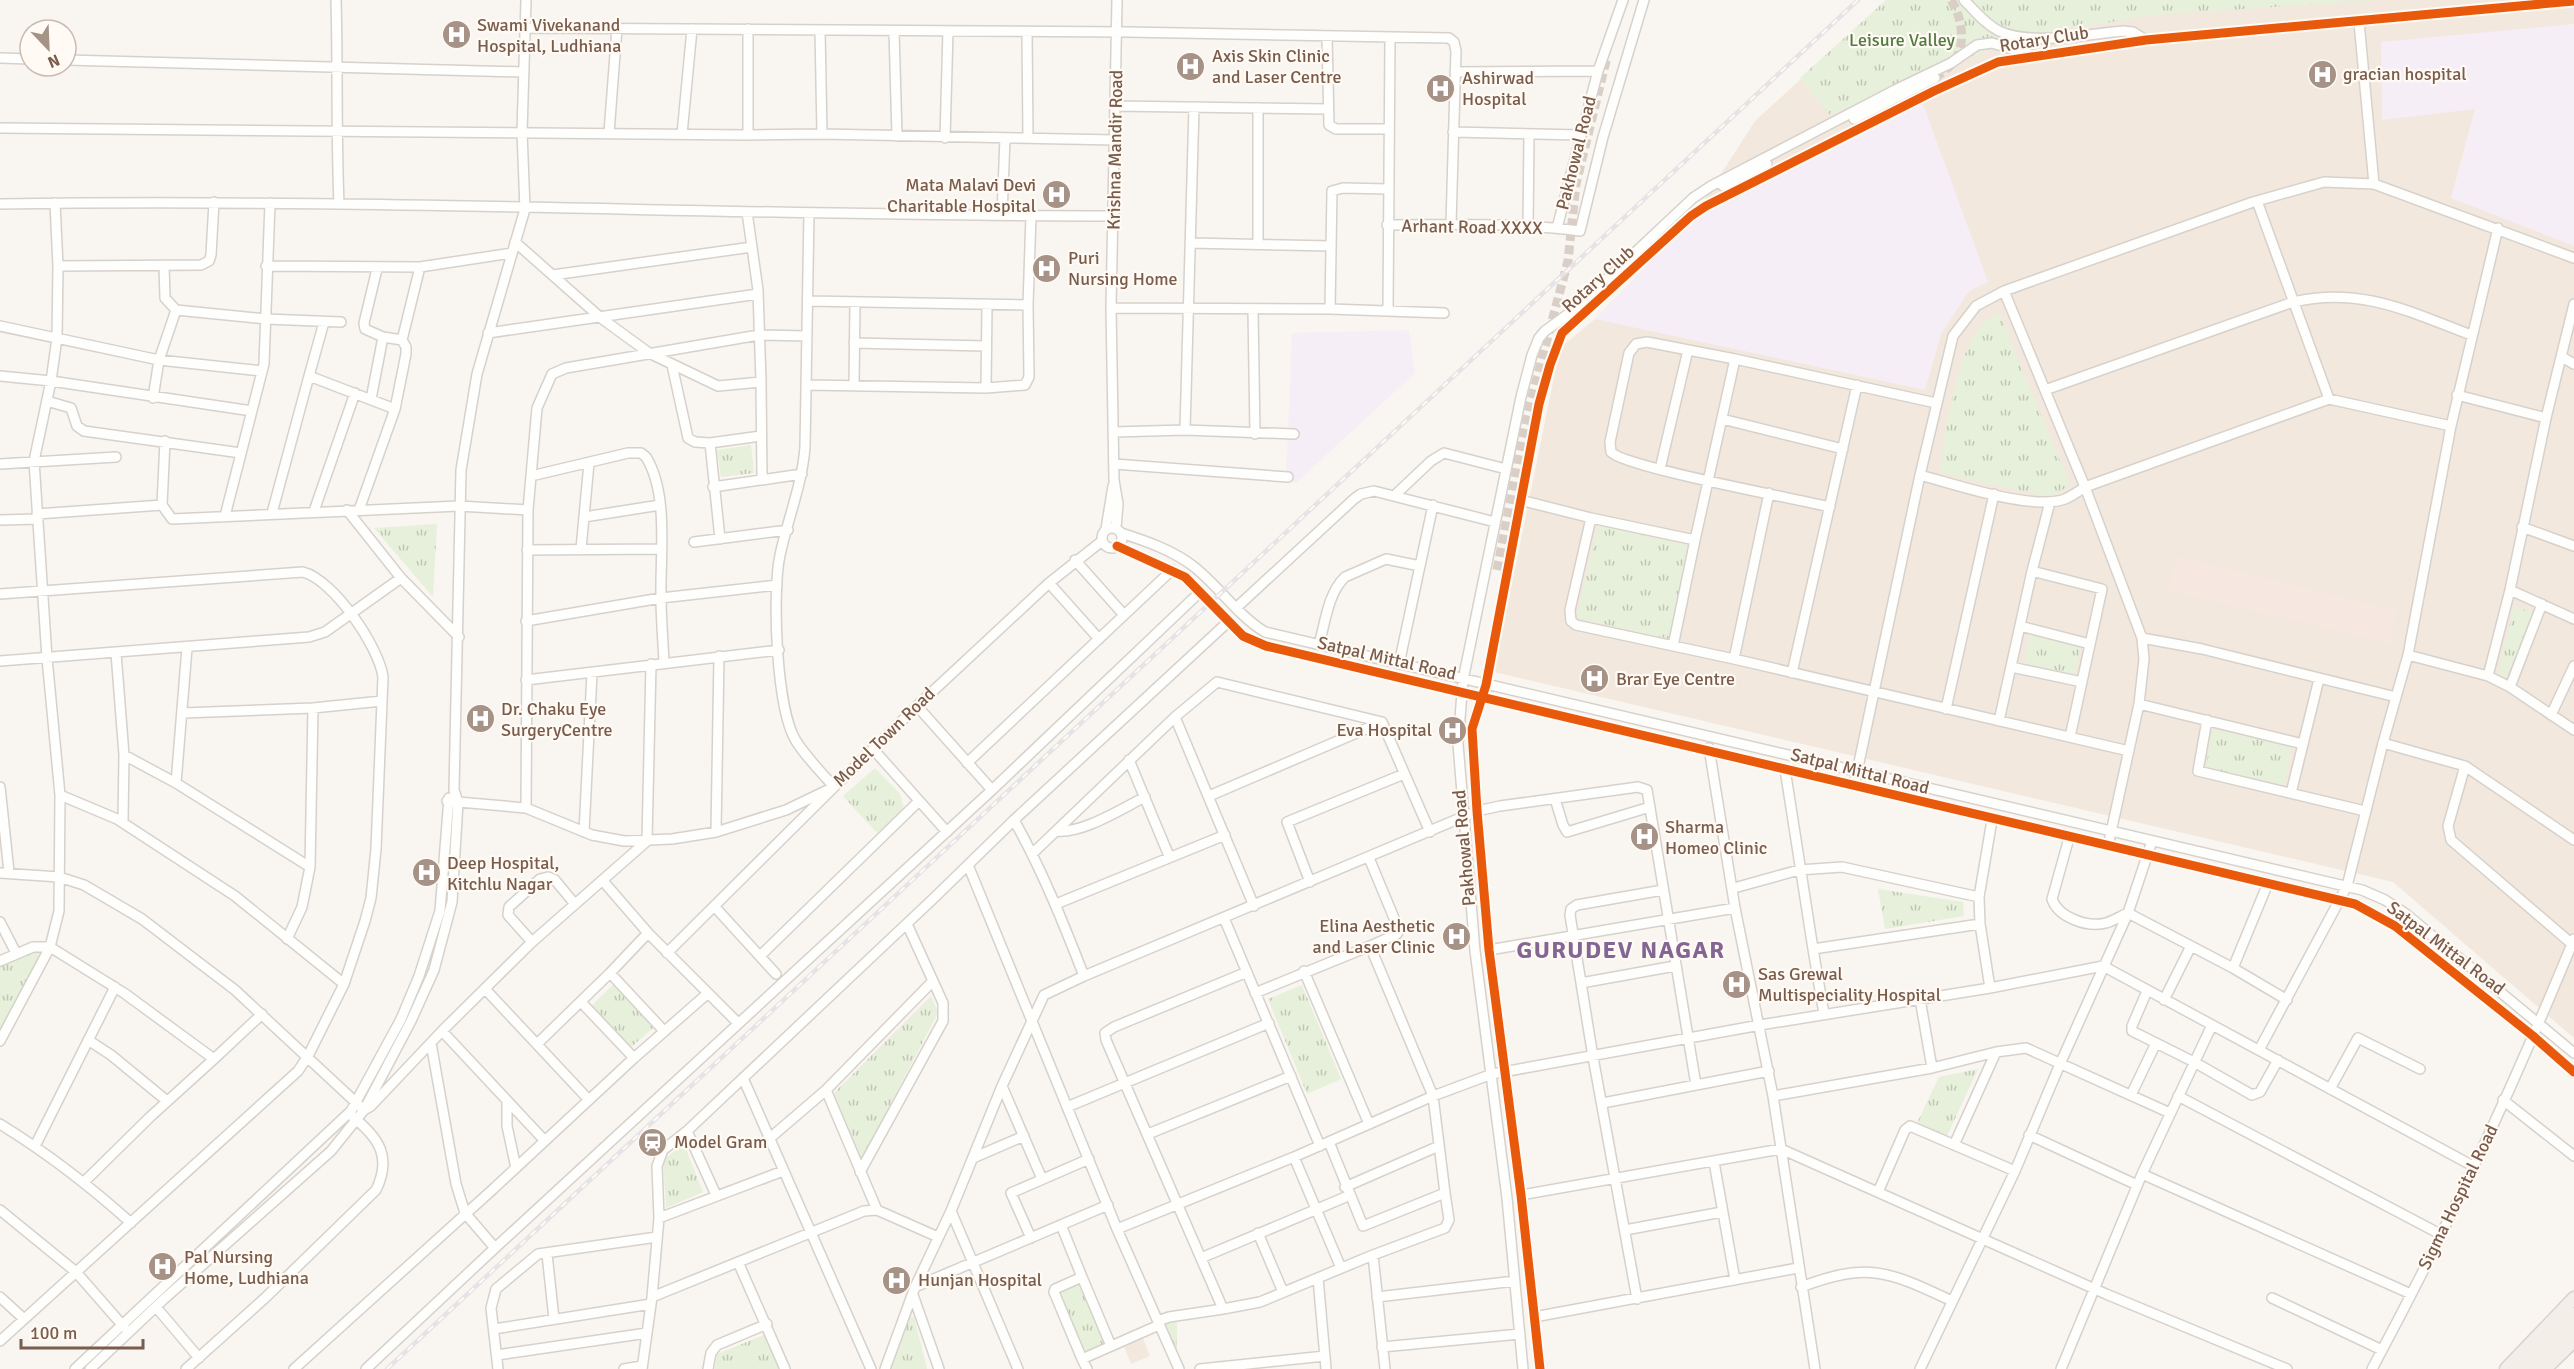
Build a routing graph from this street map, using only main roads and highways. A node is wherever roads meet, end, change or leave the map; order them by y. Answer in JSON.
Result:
{"nodes":[{"id":1,"x":2574,"y":1298,"type":"edge"},
{"id":2,"x":2574,"y":1314,"type":"edge"},
{"id":3,"x":2574,"y":1326,"type":"edge"},
{"id":4,"x":2574,"y":1341,"type":"edge"},
{"id":5,"x":2506,"y":1369,"type":"edge"},
{"id":6,"x":2520,"y":1369,"type":"edge"},
{"id":7,"x":2532,"y":1369,"type":"edge"},
{"id":8,"x":2545,"y":1369,"type":"edge"}],
"edges":[{"from":1,"to":5,"type":"main road"},
{"from":2,"to":6,"type":"main road"},
{"from":3,"to":7,"type":"main road"},
{"from":4,"to":8,"type":"main road"}]}
